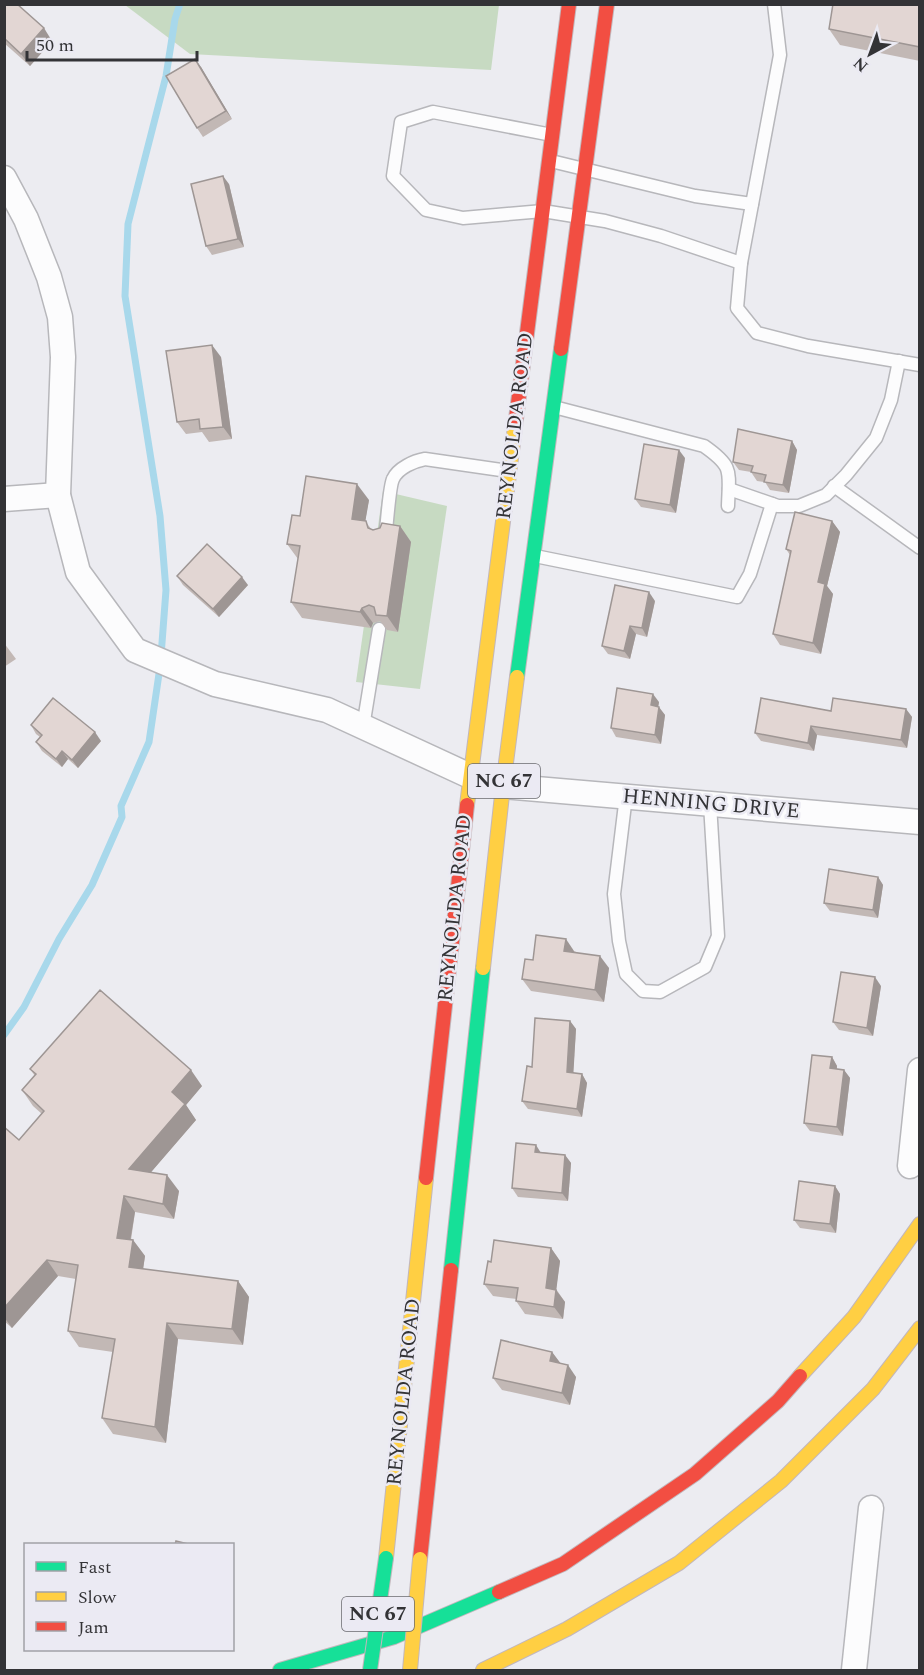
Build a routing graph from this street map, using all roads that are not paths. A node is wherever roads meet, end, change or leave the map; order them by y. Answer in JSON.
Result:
{"nodes":[{"id":1,"x":568,"y":4,"type":"edge"},
{"id":2,"x":607,"y":4,"type":"edge"},
{"id":3,"x":774,"y":4,"type":"edge"},
{"id":4,"x":552,"y":135,"type":"junction"},
{"id":5,"x":549,"y":160,"type":"junction"},
{"id":6,"x":585,"y":169,"type":"junction"},
{"id":7,"x":4,"y":178,"type":"edge"},
{"id":8,"x":752,"y":204,"type":"junction"},
{"id":9,"x":543,"y":211,"type":"junction"},
{"id":10,"x":579,"y":217,"type":"junction"},
{"id":11,"x":741,"y":263,"type":"junction"},
{"id":12,"x":899,"y":361,"type":"junction"},
{"id":13,"x":920,"y":365,"type":"edge"},
{"id":14,"x":554,"y":407,"type":"junction"},
{"id":15,"x":509,"y":471,"type":"junction"},
{"id":16,"x":834,"y":486,"type":"junction"},
{"id":17,"x":729,"y":489,"type":"junction"},
{"id":18,"x":58,"y":495,"type":"junction"},
{"id":19,"x":4,"y":499,"type":"edge"},
{"id":20,"x":772,"y":504,"type":"junction"},
{"id":21,"x":728,"y":506,"type":"dead end"},
{"id":22,"x":385,"y":538,"type":"edge"},
{"id":23,"x":920,"y":548,"type":"edge"},
{"id":24,"x":534,"y":556,"type":"junction"},
{"id":25,"x":379,"y":629,"type":"edge"},
{"id":26,"x":363,"y":727,"type":"junction"},
{"id":27,"x":470,"y":776,"type":"junction"},
{"id":28,"x":503,"y":786,"type":"junction"},
{"id":29,"x":626,"y":796,"type":"junction"},
{"id":30,"x":710,"y":804,"type":"junction"},
{"id":31,"x":920,"y":822,"type":"edge"},
{"id":32,"x":920,"y":1070,"type":"edge"},
{"id":33,"x":910,"y":1166,"type":"dead end"},
{"id":34,"x":920,"y":1224,"type":"edge"},
{"id":35,"x":920,"y":1328,"type":"edge"},
{"id":36,"x":871,"y":1508,"type":"dead end"},
{"id":37,"x":280,"y":1671,"type":"edge"},
{"id":38,"x":370,"y":1671,"type":"edge"},
{"id":39,"x":410,"y":1671,"type":"edge"},
{"id":40,"x":483,"y":1671,"type":"edge"},
{"id":41,"x":854,"y":1671,"type":"edge"}],
"edges":[{"from":1,"to":4,"type":"main road","name":"REYNOLDA ROAD","number":"NC 67"},
{"from":2,"to":6,"type":"main road","name":"REYNOLDA ROAD","number":"NC 67"},
{"from":3,"to":8,"type":"lane"},
{"from":4,"to":5,"type":"main road","name":"REYNOLDA ROAD","number":"NC 67"},
{"from":4,"to":9,"type":"lane"},
{"from":5,"to":6,"type":"lane"},
{"from":5,"to":9,"type":"main road","name":"REYNOLDA ROAD","number":"NC 67"},
{"from":6,"to":8,"type":"lane"},
{"from":6,"to":10,"type":"main road","name":"REYNOLDA ROAD","number":"NC 67"},
{"from":7,"to":18,"type":"street","name":"HENNING DRIVE"},
{"from":8,"to":11,"type":"lane"},
{"from":9,"to":10,"type":"lane"},
{"from":9,"to":15,"type":"main road","name":"REYNOLDA ROAD","number":"NC 67"},
{"from":10,"to":11,"type":"lane"},
{"from":10,"to":14,"type":"main road","name":"REYNOLDA ROAD","number":"NC 67"},
{"from":11,"to":12,"type":"lane"},
{"from":12,"to":13,"type":"lane"},
{"from":12,"to":16,"type":"lane"},
{"from":14,"to":17,"type":"lane"},
{"from":14,"to":24,"type":"main road","name":"REYNOLDA ROAD","number":"NC 67"},
{"from":15,"to":22,"type":"lane"},
{"from":15,"to":27,"type":"main road","name":"REYNOLDA ROAD","number":"NC 67"},
{"from":16,"to":20,"type":"lane"},
{"from":16,"to":23,"type":"lane"},
{"from":17,"to":20,"type":"lane"},
{"from":17,"to":21,"type":"lane"},
{"from":18,"to":19,"type":"street"},
{"from":18,"to":26,"type":"street","name":"HENNING DRIVE"},
{"from":20,"to":24,"type":"lane"},
{"from":24,"to":28,"type":"main road","name":"REYNOLDA ROAD","number":"NC 67"},
{"from":25,"to":26,"type":"lane"},
{"from":26,"to":27,"type":"street","name":"HENNING DRIVE"},
{"from":27,"to":28,"type":"street","name":"HENNING DRIVE"},
{"from":27,"to":38,"type":"main road","name":"REYNOLDA ROAD","number":"NC 67","bridge":true},
{"from":28,"to":29,"type":"street","name":"HENNING DRIVE"},
{"from":28,"to":39,"type":"main road","name":"REYNOLDA ROAD","number":"NC 67","bridge":true},
{"from":29,"to":30,"type":"street","name":"HENNING DRIVE"},
{"from":29,"to":30,"type":"lane"},
{"from":30,"to":31,"type":"street","name":"HENNING DRIVE"},
{"from":32,"to":33,"type":"street"},
{"from":34,"to":37,"type":"main road"},
{"from":35,"to":40,"type":"main road"},
{"from":36,"to":41,"type":"street"}]}
